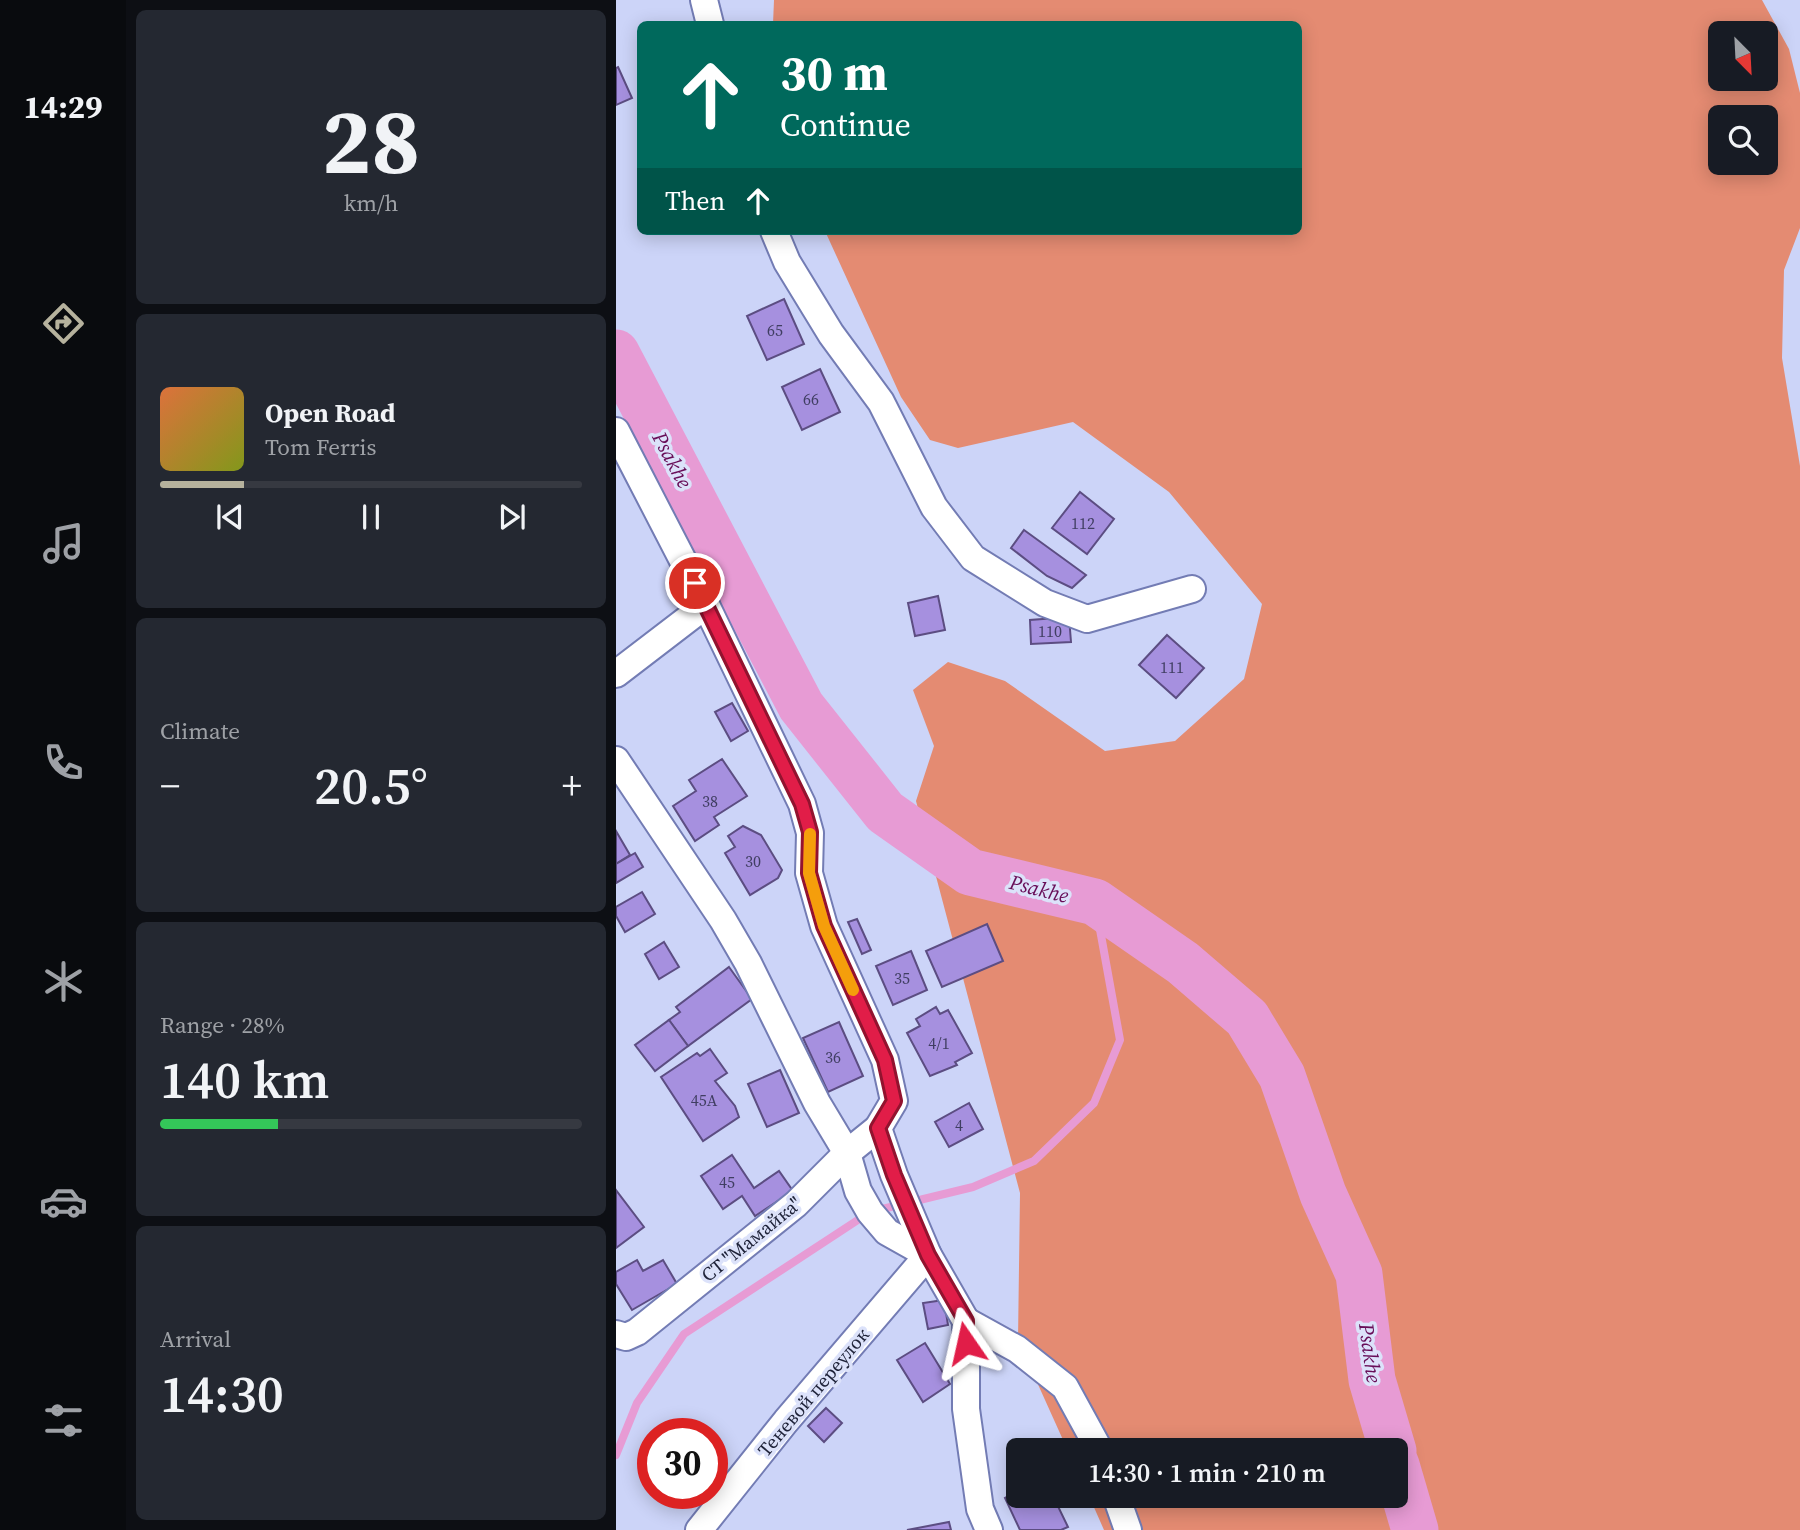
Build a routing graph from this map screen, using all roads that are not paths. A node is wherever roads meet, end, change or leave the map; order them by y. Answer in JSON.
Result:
{"nodes":[{"id":1,"x":704,"y":0,"type":"edge"},
{"id":2,"x":709,"y":21,"type":"edge"},
{"id":3,"x":776,"y":235,"type":"edge"},
{"id":4,"x":616,"y":431,"type":"edge"},
{"id":5,"x":1192,"y":589,"type":"dead end"},
{"id":6,"x":706,"y":605,"type":"junction"},
{"id":7,"x":616,"y":674,"type":"edge"},
{"id":8,"x":616,"y":761,"type":"edge"},
{"id":9,"x":878,"y":1128,"type":"junction"},
{"id":10,"x":848,"y":1153,"type":"junction"},
{"id":11,"x":923,"y":1244,"type":"junction"},
{"id":12,"x":966,"y":1321,"type":"junction"},
{"id":13,"x":616,"y":1334,"type":"edge"},
{"id":14,"x":1093,"y":1438,"type":"edge"},
{"id":15,"x":1120,"y":1508,"type":"edge"},
{"id":16,"x":699,"y":1530,"type":"edge"},
{"id":17,"x":989,"y":1530,"type":"edge"},
{"id":18,"x":1128,"y":1530,"type":"edge"}],
"edges":[{"from":1,"to":2,"type":"street"},
{"from":3,"to":5,"type":"street"},
{"from":4,"to":6,"type":"street"},
{"from":6,"to":7,"type":"street"},
{"from":6,"to":9,"type":"street"},
{"from":8,"to":10,"type":"street"},
{"from":9,"to":10,"type":"street","name":"СТ \"Мамайка\""},
{"from":9,"to":11,"type":"street"},
{"from":10,"to":11,"type":"street"},
{"from":10,"to":13,"type":"street","name":"СТ \"Мамайка\""},
{"from":11,"to":12,"type":"street"},
{"from":11,"to":16,"type":"street","name":"Теневой переулок"},
{"from":12,"to":14,"type":"street"},
{"from":12,"to":17,"type":"street"},
{"from":15,"to":18,"type":"street"}]}
